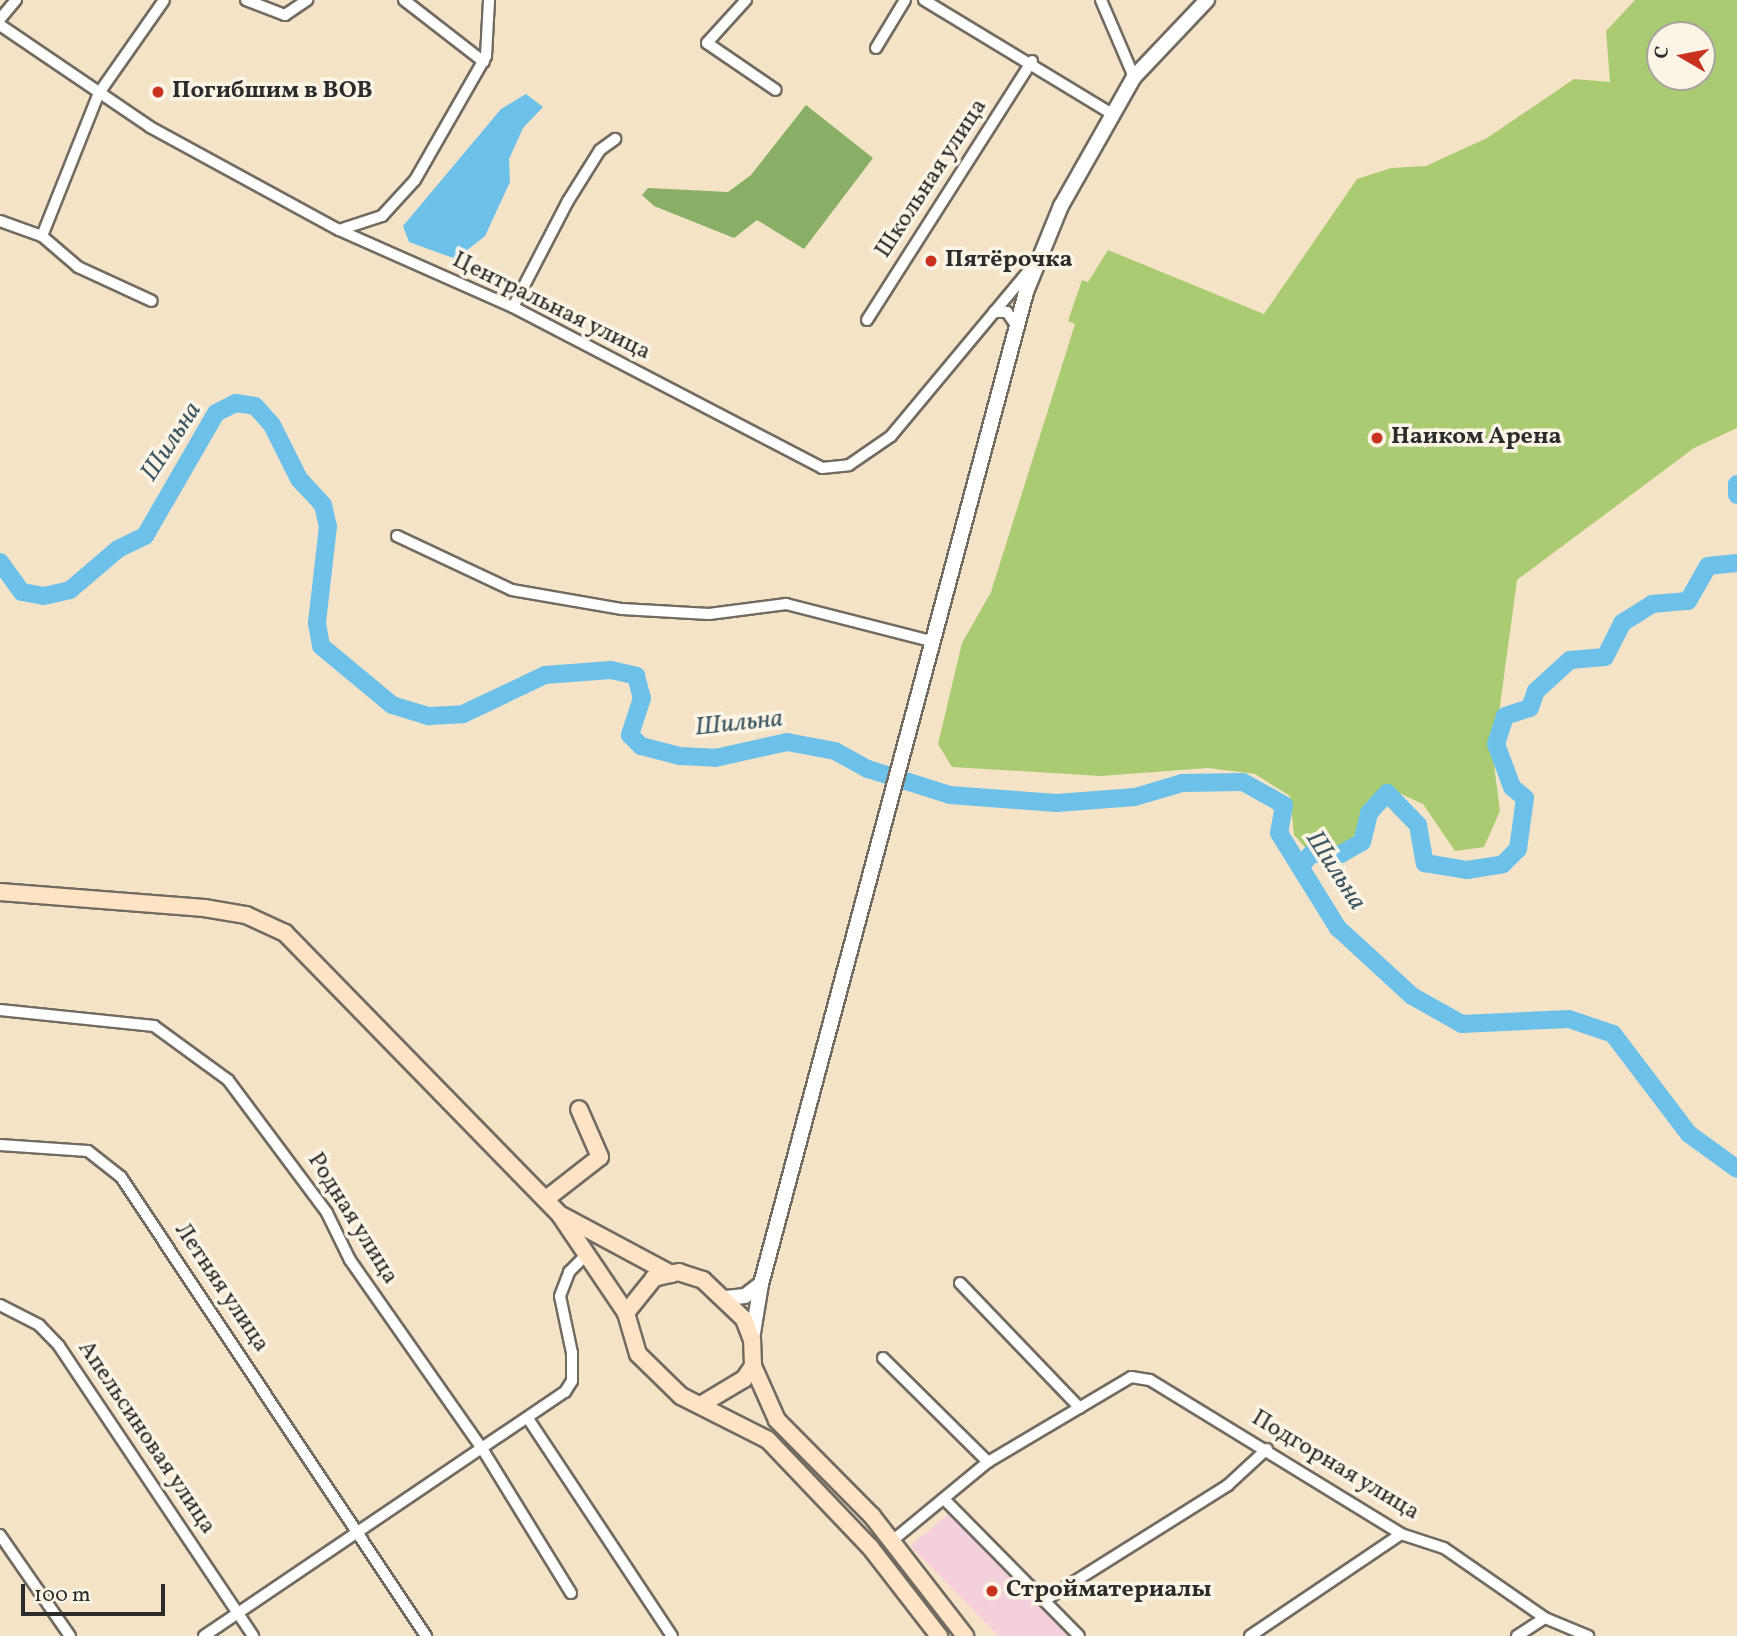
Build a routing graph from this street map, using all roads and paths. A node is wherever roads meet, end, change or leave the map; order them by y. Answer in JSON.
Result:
{"nodes":[{"id":1,"x":16,"y":0,"type":"edge"},
{"id":2,"x":164,"y":0,"type":"edge"},
{"id":3,"x":246,"y":0,"type":"edge"},
{"id":4,"x":307,"y":0,"type":"edge"},
{"id":5,"x":404,"y":0,"type":"edge"},
{"id":6,"x":489,"y":0,"type":"edge"},
{"id":7,"x":746,"y":0,"type":"edge"},
{"id":8,"x":905,"y":0,"type":"edge"},
{"id":9,"x":924,"y":0,"type":"edge"},
{"id":10,"x":1101,"y":0,"type":"edge"},
{"id":11,"x":1207,"y":0,"type":"edge"},
{"id":12,"x":0,"y":19,"type":"edge"},
{"id":13,"x":0,"y":24,"type":"edge"},
{"id":14,"x":876,"y":48,"type":"dead end"},
{"id":15,"x":1032,"y":61,"type":"junction"},
{"id":16,"x":484,"y":62,"type":"junction"},
{"id":17,"x":1134,"y":77,"type":"junction"},
{"id":18,"x":776,"y":90,"type":"dead end"},
{"id":19,"x":99,"y":93,"type":"junction"},
{"id":20,"x":1112,"y":114,"type":"junction"},
{"id":21,"x":615,"y":139,"type":"dead end"},
{"id":22,"x":0,"y":221,"type":"edge"},
{"id":23,"x":368,"y":224,"type":"junction"},
{"id":24,"x":339,"y":230,"type":"junction"},
{"id":25,"x":42,"y":236,"type":"junction"},
{"id":26,"x":360,"y":240,"type":"junction"},
{"id":27,"x":1037,"y":261,"type":"junction"},
{"id":28,"x":152,"y":302,"type":"dead end"},
{"id":29,"x":513,"y":307,"type":"junction"},
{"id":30,"x":994,"y":312,"type":"junction"},
{"id":31,"x":867,"y":320,"type":"dead end"},
{"id":32,"x":1015,"y":324,"type":"junction"},
{"id":33,"x":397,"y":536,"type":"dead end"},
{"id":34,"x":931,"y":641,"type":"junction"},
{"id":35,"x":0,"y":892,"type":"edge"},
{"id":36,"x":0,"y":1010,"type":"edge"},
{"id":37,"x":579,"y":1109,"type":"dead end"},
{"id":38,"x":0,"y":1145,"type":"edge"},
{"id":39,"x":546,"y":1199,"type":"junction"},
{"id":40,"x":561,"y":1215,"type":"junction"},
{"id":41,"x":587,"y":1254,"type":"junction"},
{"id":42,"x":671,"y":1274,"type":"junction"},
{"id":43,"x":960,"y":1283,"type":"dead end"},
{"id":44,"x":761,"y":1284,"type":"junction"},
{"id":45,"x":726,"y":1298,"type":"junction"},
{"id":46,"x":0,"y":1305,"type":"edge"},
{"id":47,"x":626,"y":1313,"type":"junction"},
{"id":48,"x":752,"y":1340,"type":"junction"},
{"id":49,"x":883,"y":1359,"type":"dead end"},
{"id":50,"x":753,"y":1366,"type":"junction"},
{"id":51,"x":702,"y":1404,"type":"junction"},
{"id":52,"x":1080,"y":1408,"type":"junction"},
{"id":53,"x":529,"y":1419,"type":"junction"},
{"id":54,"x":1267,"y":1449,"type":"junction"},
{"id":55,"x":483,"y":1450,"type":"junction"},
{"id":56,"x":988,"y":1462,"type":"junction"},
{"id":57,"x":944,"y":1499,"type":"junction"},
{"id":58,"x":360,"y":1531,"type":"junction"},
{"id":59,"x":1401,"y":1534,"type":"junction"},
{"id":60,"x":0,"y":1535,"type":"edge"},
{"id":61,"x":892,"y":1541,"type":"junction"},
{"id":62,"x":571,"y":1593,"type":"dead end"},
{"id":63,"x":1045,"y":1600,"type":"junction"},
{"id":64,"x":240,"y":1614,"type":"junction"},
{"id":65,"x":1545,"y":1618,"type":"junction"},
{"id":66,"x":69,"y":1636,"type":"edge"},
{"id":67,"x":204,"y":1636,"type":"edge"},
{"id":68,"x":253,"y":1636,"type":"edge"},
{"id":69,"x":426,"y":1636,"type":"edge"},
{"id":70,"x":672,"y":1636,"type":"edge"},
{"id":71,"x":939,"y":1636,"type":"edge"},
{"id":72,"x":965,"y":1636,"type":"edge"},
{"id":73,"x":1079,"y":1636,"type":"edge"},
{"id":74,"x":1250,"y":1636,"type":"edge"},
{"id":75,"x":1517,"y":1636,"type":"edge"},
{"id":76,"x":1588,"y":1636,"type":"edge"}],
"edges":[{"from":1,"to":12,"type":"street"},
{"from":2,"to":19,"type":"street"},
{"from":3,"to":4,"type":"street"},
{"from":5,"to":16,"type":"street"},
{"from":6,"to":16,"type":"street"},
{"from":7,"to":18,"type":"street"},
{"from":8,"to":14,"type":"street"},
{"from":9,"to":15,"type":"street"},
{"from":10,"to":17,"type":"street"},
{"from":11,"to":17,"type":"street"},
{"from":13,"to":19,"type":"street","name":"Центральная улица"},
{"from":15,"to":20,"type":"street"},
{"from":15,"to":31,"type":"street","name":"Школьная улица"},
{"from":16,"to":23,"type":"street"},
{"from":17,"to":20,"type":"street"},
{"from":19,"to":24,"type":"street","name":"Центральная улица"},
{"from":19,"to":25,"type":"street"},
{"from":20,"to":27,"type":"street"},
{"from":21,"to":29,"type":"street"},
{"from":22,"to":25,"type":"street"},
{"from":23,"to":24,"type":"street"},
{"from":23,"to":26,"type":"street"},
{"from":24,"to":26,"type":"street","name":"Центральная улица"},
{"from":25,"to":28,"type":"street"},
{"from":26,"to":29,"type":"street","name":"Центральная улица"},
{"from":27,"to":30,"type":"street","name":"Центральная улица"},
{"from":27,"to":32,"type":"street"},
{"from":29,"to":30,"type":"street","name":"Центральная улица"},
{"from":30,"to":32,"type":"street"},
{"from":32,"to":34,"type":"street"},
{"from":33,"to":34,"type":"street"},
{"from":34,"to":44,"type":"street"},
{"from":35,"to":39,"type":"main road"},
{"from":36,"to":55,"type":"street","name":"Родная улица"},
{"from":37,"to":39,"type":"main road"},
{"from":38,"to":58,"type":"street","name":"Летняя улица"},
{"from":39,"to":40,"type":"main road"},
{"from":40,"to":41,"type":"main road"},
{"from":40,"to":42,"type":"main road"},
{"from":41,"to":47,"type":"main road"},
{"from":41,"to":53,"type":"street"},
{"from":42,"to":45,"type":"main road"},
{"from":42,"to":47,"type":"main road"},
{"from":43,"to":52,"type":"street"},
{"from":44,"to":45,"type":"street"},
{"from":44,"to":48,"type":"street"},
{"from":45,"to":48,"type":"main road"},
{"from":46,"to":64,"type":"street","name":"Апельсиновая улица"},
{"from":47,"to":51,"type":"main road"},
{"from":48,"to":50,"type":"main road"},
{"from":49,"to":56,"type":"street"},
{"from":50,"to":51,"type":"main road"},
{"from":50,"to":61,"type":"main road"},
{"from":51,"to":71,"type":"main road"},
{"from":52,"to":54,"type":"street","name":"Подгорная улица"},
{"from":52,"to":56,"type":"street"},
{"from":53,"to":55,"type":"street"},
{"from":53,"to":70,"type":"street"},
{"from":54,"to":59,"type":"street","name":"Подгорная улица"},
{"from":54,"to":63,"type":"street"},
{"from":55,"to":58,"type":"street"},
{"from":55,"to":62,"type":"street","name":"Родная улица"},
{"from":56,"to":57,"type":"street"},
{"from":57,"to":61,"type":"street"},
{"from":57,"to":63,"type":"street"},
{"from":58,"to":64,"type":"street"},
{"from":58,"to":69,"type":"street","name":"Летняя улица"},
{"from":59,"to":65,"type":"street","name":"Подгорная улица"},
{"from":59,"to":74,"type":"street"},
{"from":60,"to":66,"type":"street"},
{"from":61,"to":72,"type":"main road"},
{"from":63,"to":73,"type":"street"},
{"from":64,"to":67,"type":"street"},
{"from":64,"to":68,"type":"street","name":"Апельсиновая улица"},
{"from":65,"to":75,"type":"street"},
{"from":65,"to":76,"type":"street","name":"Подгорная улица"}]}
